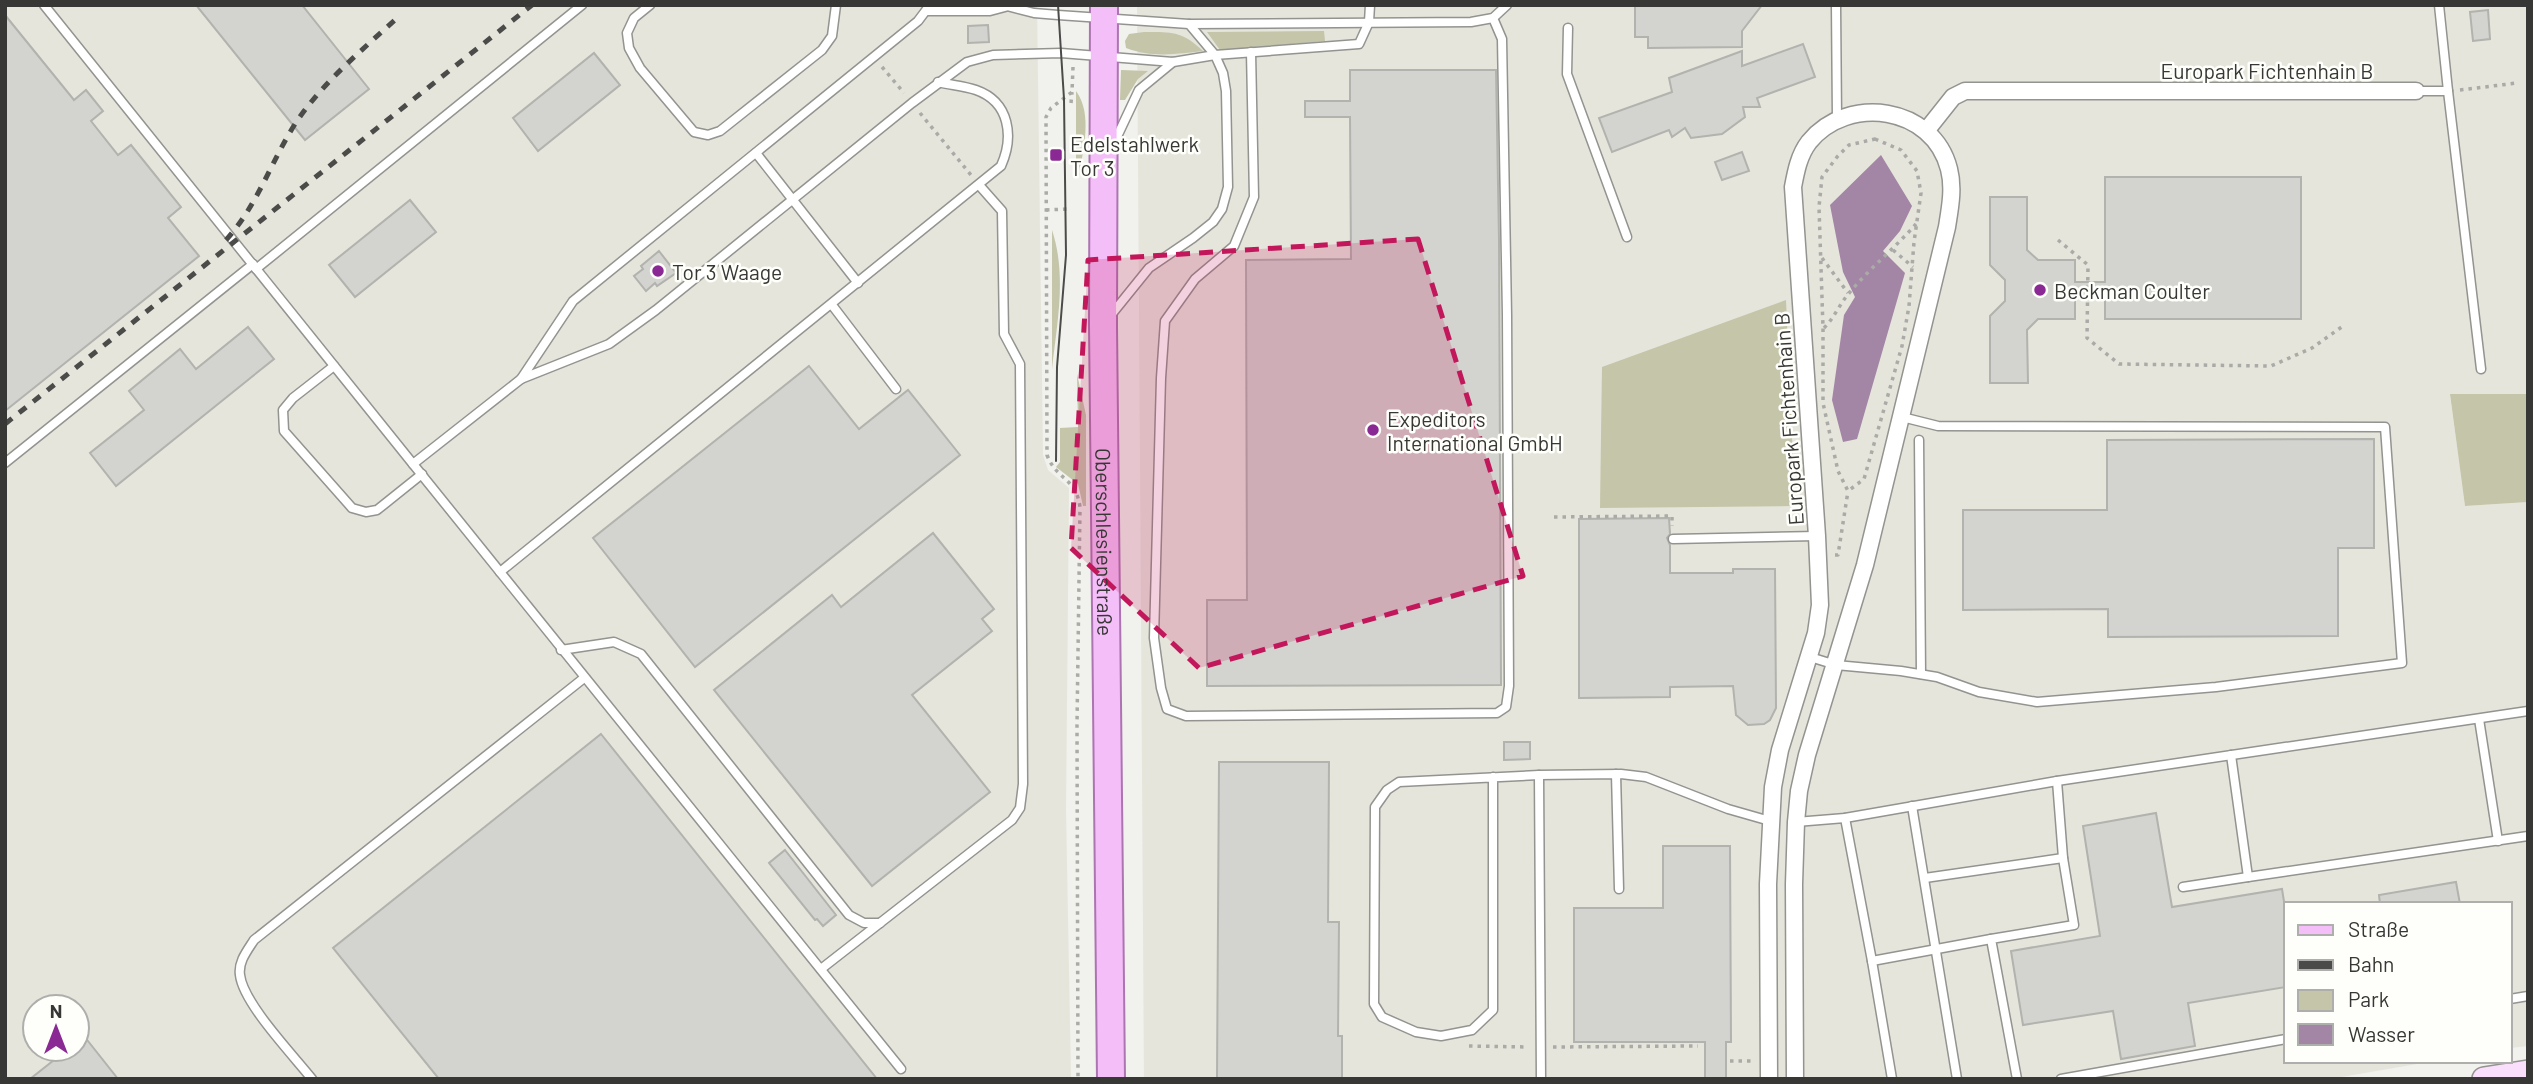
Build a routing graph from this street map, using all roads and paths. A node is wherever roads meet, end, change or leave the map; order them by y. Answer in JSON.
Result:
{"nodes":[{"id":1,"x":44,"y":5,"type":"edge"},
{"id":2,"x":582,"y":5,"type":"edge"},
{"id":3,"x":650,"y":5,"type":"edge"},
{"id":4,"x":836,"y":5,"type":"edge"},
{"id":5,"x":1041,"y":5,"type":"edge"},
{"id":6,"x":1370,"y":5,"type":"edge"},
{"id":7,"x":1507,"y":5,"type":"edge"},
{"id":8,"x":1836,"y":5,"type":"edge"},
{"id":9,"x":2439,"y":5,"type":"edge"},
{"id":10,"x":1004,"y":6,"type":"edge"},
{"id":11,"x":929,"y":8,"type":"edge"},
{"id":12,"x":1104,"y":12,"type":"edge"},
{"id":13,"x":1034,"y":13,"type":"junction"},
{"id":14,"x":1493,"y":18,"type":"junction"},
{"id":15,"x":1369,"y":22,"type":"junction"},
{"id":16,"x":1189,"y":24,"type":"junction"},
{"id":17,"x":1568,"y":28,"type":"dead end"},
{"id":18,"x":1251,"y":52,"type":"junction"},
{"id":19,"x":1074,"y":53,"type":"junction"},
{"id":20,"x":1214,"y":55,"type":"junction"},
{"id":21,"x":1104,"y":56,"type":"junction"},
{"id":22,"x":874,"y":57,"type":"junction"},
{"id":23,"x":1173,"y":62,"type":"junction"},
{"id":24,"x":938,"y":82,"type":"junction"},
{"id":25,"x":2517,"y":83,"type":"dead end"},
{"id":26,"x":2416,"y":91,"type":"joint"},
{"id":27,"x":2448,"y":91,"type":"junction"},
{"id":28,"x":1072,"y":92,"type":"junction"},
{"id":29,"x":912,"y":103,"type":"junction"},
{"id":30,"x":1071,"y":103,"type":"dead end"},
{"id":31,"x":1051,"y":108,"type":"junction"},
{"id":32,"x":1050,"y":117,"type":"dead end"},
{"id":33,"x":1837,"y":119,"type":"junction"},
{"id":34,"x":1926,"y":131,"type":"junction"},
{"id":35,"x":756,"y":153,"type":"junction"},
{"id":36,"x":1103,"y":168,"type":"junction"},
{"id":37,"x":979,"y":185,"type":"junction"},
{"id":38,"x":793,"y":198,"type":"junction"},
{"id":39,"x":1049,"y":208,"type":"junction"},
{"id":40,"x":1068,"y":209,"type":"dead end"},
{"id":41,"x":1917,"y":222,"type":"junction"},
{"id":42,"x":1627,"y":237,"type":"dead end"},
{"id":43,"x":2058,"y":240,"type":"dead end"},
{"id":44,"x":1893,"y":250,"type":"junction"},
{"id":45,"x":1821,"y":258,"type":"junction"},
{"id":46,"x":254,"y":267,"type":"junction"},
{"id":47,"x":1914,"y":267,"type":"junction"},
{"id":48,"x":858,"y":283,"type":"junction"},
{"id":49,"x":1849,"y":293,"type":"junction"},
{"id":50,"x":832,"y":305,"type":"junction"},
{"id":51,"x":1103,"y":326,"type":"junction"},
{"id":52,"x":2343,"y":326,"type":"dead end"},
{"id":53,"x":1824,"y":328,"type":"junction"},
{"id":54,"x":334,"y":366,"type":"junction"},
{"id":55,"x":2481,"y":369,"type":"dead end"},
{"id":56,"x":521,"y":379,"type":"junction"},
{"id":57,"x":896,"y":389,"type":"dead end"},
{"id":58,"x":1902,"y":417,"type":"junction"},
{"id":59,"x":1919,"y":440,"type":"dead end"},
{"id":60,"x":5,"y":463,"type":"edge"},
{"id":61,"x":413,"y":464,"type":"junction"},
{"id":62,"x":422,"y":474,"type":"junction"},
{"id":63,"x":1849,"y":491,"type":"junction"},
{"id":64,"x":1554,"y":517,"type":"dead end"},
{"id":65,"x":1817,"y":536,"type":"junction"},
{"id":66,"x":1673,"y":539,"type":"joint"},
{"id":67,"x":1818,"y":558,"type":"junction"},
{"id":68,"x":500,"y":572,"type":"junction"},
{"id":69,"x":561,"y":650,"type":"junction"},
{"id":70,"x":1810,"y":657,"type":"junction"},
{"id":71,"x":1836,"y":665,"type":"junction"},
{"id":72,"x":1922,"y":674,"type":"junction"},
{"id":73,"x":584,"y":678,"type":"junction"},
{"id":74,"x":2528,"y":711,"type":"edge"},
{"id":75,"x":2479,"y":719,"type":"junction"},
{"id":76,"x":2231,"y":755,"type":"junction"},
{"id":77,"x":1616,"y":774,"type":"junction"},
{"id":78,"x":1539,"y":775,"type":"junction"},
{"id":79,"x":1493,"y":778,"type":"junction"},
{"id":80,"x":2057,"y":781,"type":"junction"},
{"id":81,"x":1912,"y":806,"type":"junction"},
{"id":82,"x":1845,"y":818,"type":"junction"},
{"id":83,"x":1770,"y":821,"type":"junction"},
{"id":84,"x":1796,"y":822,"type":"junction"},
{"id":85,"x":2528,"y":836,"type":"edge"},
{"id":86,"x":2498,"y":841,"type":"junction"},
{"id":87,"x":2063,"y":858,"type":"junction"},
{"id":88,"x":2248,"y":877,"type":"junction"},
{"id":89,"x":1925,"y":878,"type":"junction"},
{"id":90,"x":2183,"y":887,"type":"dead end"},
{"id":91,"x":1619,"y":889,"type":"dead end"},
{"id":92,"x":880,"y":923,"type":"junction"},
{"id":93,"x":1991,"y":939,"type":"junction"},
{"id":94,"x":1935,"y":949,"type":"junction"},
{"id":95,"x":1872,"y":961,"type":"junction"},
{"id":96,"x":821,"y":970,"type":"junction"},
{"id":97,"x":2284,"y":1039,"type":"edge"},
{"id":98,"x":1469,"y":1046,"type":"dead end"},
{"id":99,"x":1698,"y":1046,"type":"dead end"},
{"id":100,"x":1541,"y":1047,"type":"junction"},
{"id":101,"x":1769,"y":1060,"type":"junction"},
{"id":102,"x":1730,"y":1061,"type":"dead end"},
{"id":103,"x":901,"y":1069,"type":"dead end"},
{"id":104,"x":2528,"y":1072,"type":"edge"},
{"id":105,"x":312,"y":1079,"type":"edge"},
{"id":106,"x":1078,"y":1079,"type":"edge"},
{"id":107,"x":1111,"y":1079,"type":"edge"},
{"id":108,"x":1541,"y":1079,"type":"edge"},
{"id":109,"x":1769,"y":1079,"type":"edge"},
{"id":110,"x":1795,"y":1079,"type":"edge"},
{"id":111,"x":1892,"y":1079,"type":"edge"},
{"id":112,"x":1956,"y":1079,"type":"edge"},
{"id":113,"x":2017,"y":1079,"type":"edge"},
{"id":114,"x":2061,"y":1079,"type":"edge"},
{"id":115,"x":2484,"y":1079,"type":"edge"}],
"edges":[{"from":1,"to":46,"type":"lane"},
{"from":2,"to":46,"type":"lane"},
{"from":3,"to":4,"type":"lane"},
{"from":5,"to":13,"type":"lane"},
{"from":6,"to":15,"type":"lane"},
{"from":7,"to":14,"type":"lane"},
{"from":8,"to":33,"type":"lane"},
{"from":9,"to":27,"type":"lane"},
{"from":10,"to":11,"type":"lane"},
{"from":10,"to":13,"type":"lane"},
{"from":11,"to":22,"type":"lane"},
{"from":12,"to":13,"type":"lane"},
{"from":12,"to":16,"type":"lane"},
{"from":12,"to":21,"type":"main road","name":"Oberschlesienstraße"},
{"from":14,"to":15,"type":"lane"},
{"from":14,"to":18,"type":"lane"},
{"from":15,"to":16,"type":"lane"},
{"from":15,"to":18,"type":"lane"},
{"from":16,"to":20,"type":"lane"},
{"from":17,"to":42,"type":"lane"},
{"from":18,"to":20,"type":"lane"},
{"from":19,"to":21,"type":"lane"},
{"from":19,"to":24,"type":"lane"},
{"from":19,"to":28,"type":"path"},
{"from":20,"to":23,"type":"lane"},
{"from":20,"to":51,"type":"lane"},
{"from":21,"to":23,"type":"lane"},
{"from":21,"to":36,"type":"main road","name":"Oberschlesienstraße"},
{"from":22,"to":29,"type":"path"},
{"from":22,"to":35,"type":"lane"},
{"from":23,"to":36,"type":"lane"},
{"from":24,"to":29,"type":"lane"},
{"from":24,"to":37,"type":"lane"},
{"from":25,"to":27,"type":"path"},
{"from":26,"to":27,"type":"lane"},
{"from":26,"to":34,"type":"street","name":"Europark Fichtenhain B"},
{"from":27,"to":55,"type":"lane"},
{"from":28,"to":30,"type":"path"},
{"from":28,"to":31,"type":"path"},
{"from":29,"to":37,"type":"path"},
{"from":29,"to":38,"type":"lane"},
{"from":31,"to":32,"type":"path"},
{"from":31,"to":39,"type":"path"},
{"from":33,"to":34,"type":"street","name":"Europark Fichtenhain B"},
{"from":33,"to":65,"type":"street","name":"Europark Fichtenhain B"},
{"from":34,"to":58,"type":"street","name":"Europark Fichtenhain B"},
{"from":35,"to":38,"type":"lane"},
{"from":35,"to":56,"type":"lane"},
{"from":36,"to":51,"type":"main road","name":"Oberschlesienstraße"},
{"from":37,"to":48,"type":"lane"},
{"from":37,"to":92,"type":"lane"},
{"from":38,"to":48,"type":"lane"},
{"from":38,"to":56,"type":"lane"},
{"from":39,"to":40,"type":"path"},
{"from":39,"to":106,"type":"path"},
{"from":41,"to":44,"type":"path"},
{"from":41,"to":45,"type":"path"},
{"from":41,"to":47,"type":"path"},
{"from":43,"to":52,"type":"path"},
{"from":44,"to":47,"type":"path"},
{"from":44,"to":49,"type":"path"},
{"from":45,"to":49,"type":"path"},
{"from":45,"to":53,"type":"path"},
{"from":46,"to":54,"type":"lane"},
{"from":46,"to":60,"type":"lane"},
{"from":47,"to":63,"type":"path"},
{"from":48,"to":50,"type":"lane"},
{"from":49,"to":53,"type":"path"},
{"from":50,"to":57,"type":"lane"},
{"from":50,"to":68,"type":"lane"},
{"from":51,"to":107,"type":"main road","name":"Oberschlesienstraße"},
{"from":53,"to":63,"type":"path"},
{"from":54,"to":61,"type":"lane"},
{"from":54,"to":62,"type":"lane"},
{"from":56,"to":61,"type":"lane"},
{"from":58,"to":71,"type":"street","name":"Europark Fichtenhain B"},
{"from":58,"to":72,"type":"lane"},
{"from":59,"to":72,"type":"lane"},
{"from":61,"to":62,"type":"lane"},
{"from":62,"to":68,"type":"lane"},
{"from":63,"to":67,"type":"path"},
{"from":64,"to":66,"type":"path"},
{"from":65,"to":66,"type":"lane"},
{"from":65,"to":67,"type":"street","name":"Europark Fichtenhain B"},
{"from":67,"to":70,"type":"street","name":"Europark Fichtenhain B"},
{"from":68,"to":69,"type":"lane"},
{"from":69,"to":73,"type":"lane"},
{"from":69,"to":92,"type":"lane"},
{"from":70,"to":71,"type":"lane"},
{"from":70,"to":83,"type":"street","name":"Europark Fichtenhain B"},
{"from":71,"to":72,"type":"lane"},
{"from":71,"to":84,"type":"street","name":"Europark Fichtenhain B"},
{"from":73,"to":96,"type":"lane"},
{"from":73,"to":105,"type":"lane"},
{"from":74,"to":75,"type":"lane"},
{"from":75,"to":76,"type":"lane"},
{"from":75,"to":86,"type":"lane"},
{"from":76,"to":80,"type":"lane"},
{"from":76,"to":88,"type":"lane"},
{"from":77,"to":78,"type":"lane"},
{"from":77,"to":83,"type":"lane"},
{"from":77,"to":91,"type":"lane"},
{"from":78,"to":79,"type":"lane"},
{"from":78,"to":100,"type":"lane"},
{"from":79,"to":79,"type":"lane"},
{"from":80,"to":81,"type":"lane"},
{"from":80,"to":87,"type":"lane"},
{"from":81,"to":82,"type":"lane"},
{"from":81,"to":89,"type":"lane"},
{"from":82,"to":84,"type":"lane"},
{"from":82,"to":95,"type":"lane"},
{"from":83,"to":84,"type":"street"},
{"from":83,"to":101,"type":"street","name":"Europark Fichtenhain B"},
{"from":84,"to":110,"type":"street","name":"Europark Fichtenhain B"},
{"from":85,"to":86,"type":"lane"},
{"from":86,"to":88,"type":"lane"},
{"from":87,"to":89,"type":"lane"},
{"from":87,"to":93,"type":"lane"},
{"from":88,"to":90,"type":"lane"},
{"from":89,"to":94,"type":"lane"},
{"from":92,"to":96,"type":"lane"},
{"from":93,"to":94,"type":"lane"},
{"from":93,"to":113,"type":"lane"},
{"from":94,"to":95,"type":"lane"},
{"from":94,"to":112,"type":"lane"},
{"from":95,"to":111,"type":"lane"},
{"from":96,"to":103,"type":"lane"},
{"from":97,"to":114,"type":"lane"},
{"from":98,"to":100,"type":"path"},
{"from":99,"to":100,"type":"path"},
{"from":100,"to":108,"type":"lane"},
{"from":101,"to":102,"type":"path"},
{"from":101,"to":109,"type":"street","name":"Europark Fichtenhain B"},
{"from":104,"to":115,"type":"main road"}]}
